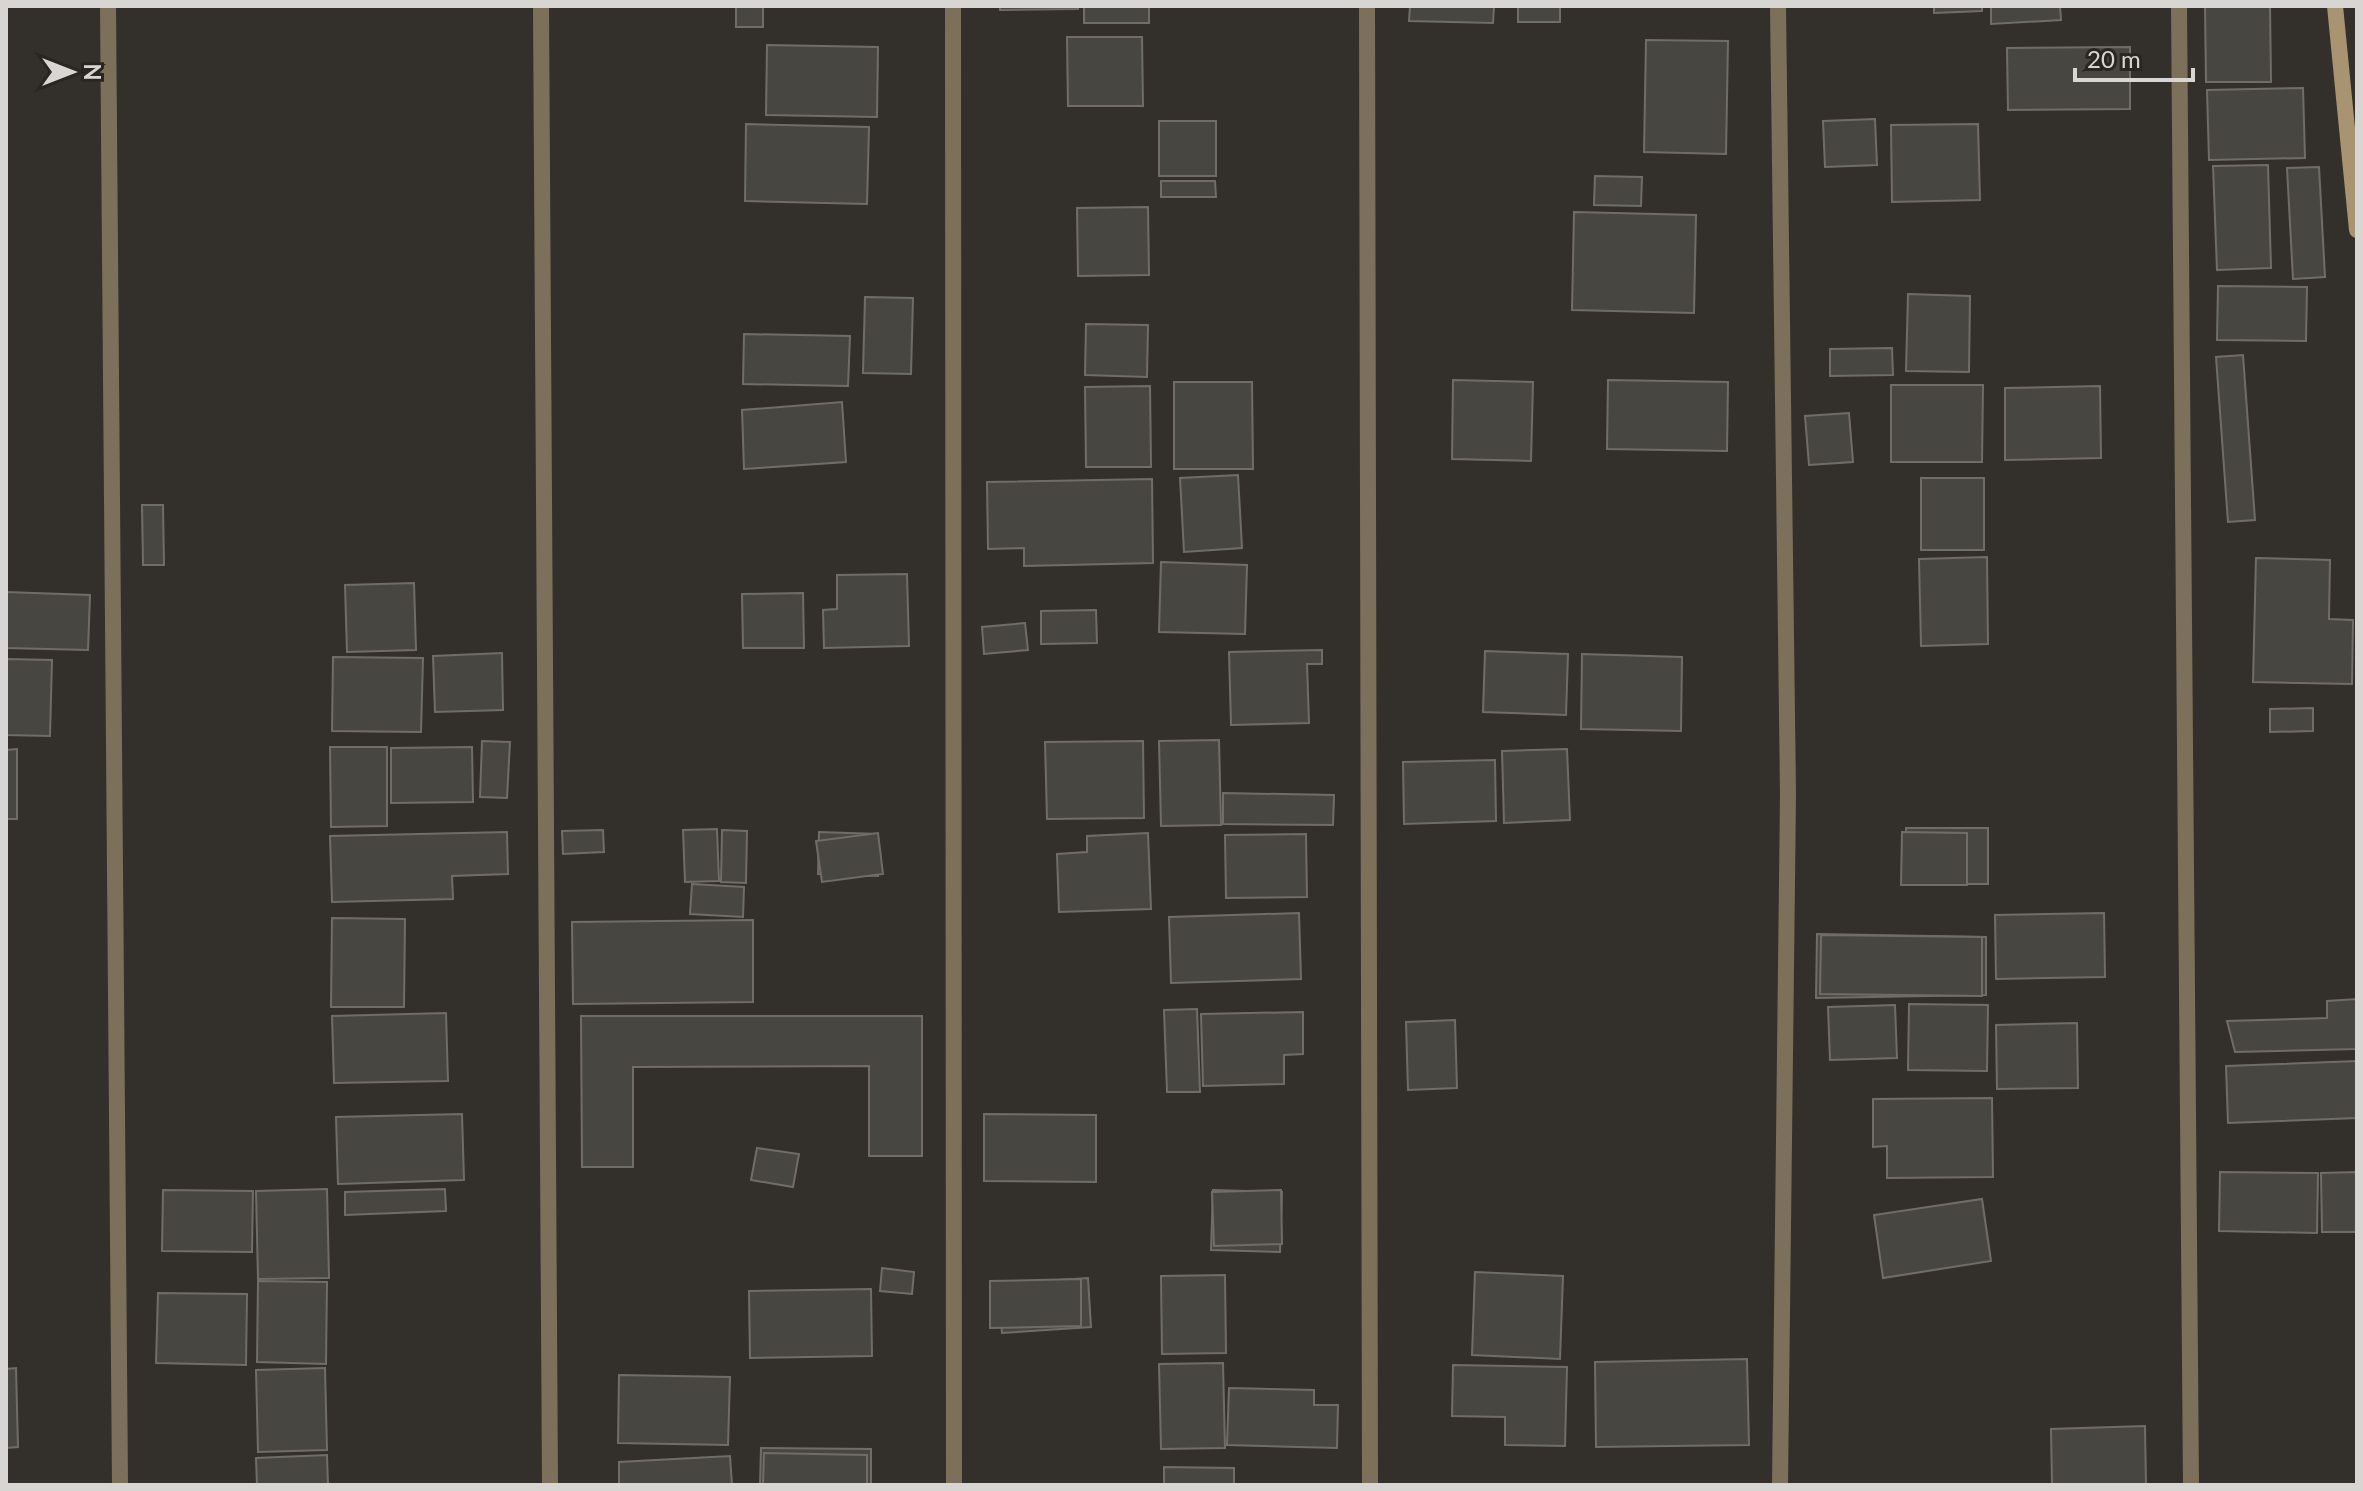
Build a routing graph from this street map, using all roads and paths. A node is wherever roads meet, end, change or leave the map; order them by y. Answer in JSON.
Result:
{"nodes":[{"id":1,"x":108,"y":6,"type":"edge"},
{"id":2,"x":541,"y":6,"type":"edge"},
{"id":3,"x":953,"y":6,"type":"edge"},
{"id":4,"x":1367,"y":6,"type":"edge"},
{"id":5,"x":1778,"y":6,"type":"edge"},
{"id":6,"x":2179,"y":6,"type":"edge"},
{"id":7,"x":2335,"y":6,"type":"edge"},
{"id":8,"x":2357,"y":230,"type":"edge"},
{"id":9,"x":120,"y":1485,"type":"edge"},
{"id":10,"x":550,"y":1485,"type":"edge"},
{"id":11,"x":954,"y":1485,"type":"edge"},
{"id":12,"x":1370,"y":1485,"type":"edge"},
{"id":13,"x":1780,"y":1485,"type":"edge"},
{"id":14,"x":2191,"y":1485,"type":"edge"}],
"edges":[{"from":1,"to":9,"type":"street"},
{"from":2,"to":10,"type":"street"},
{"from":3,"to":11,"type":"street"},
{"from":4,"to":12,"type":"street"},
{"from":5,"to":13,"type":"street"},
{"from":6,"to":14,"type":"street"},
{"from":7,"to":8,"type":"street"}]}
